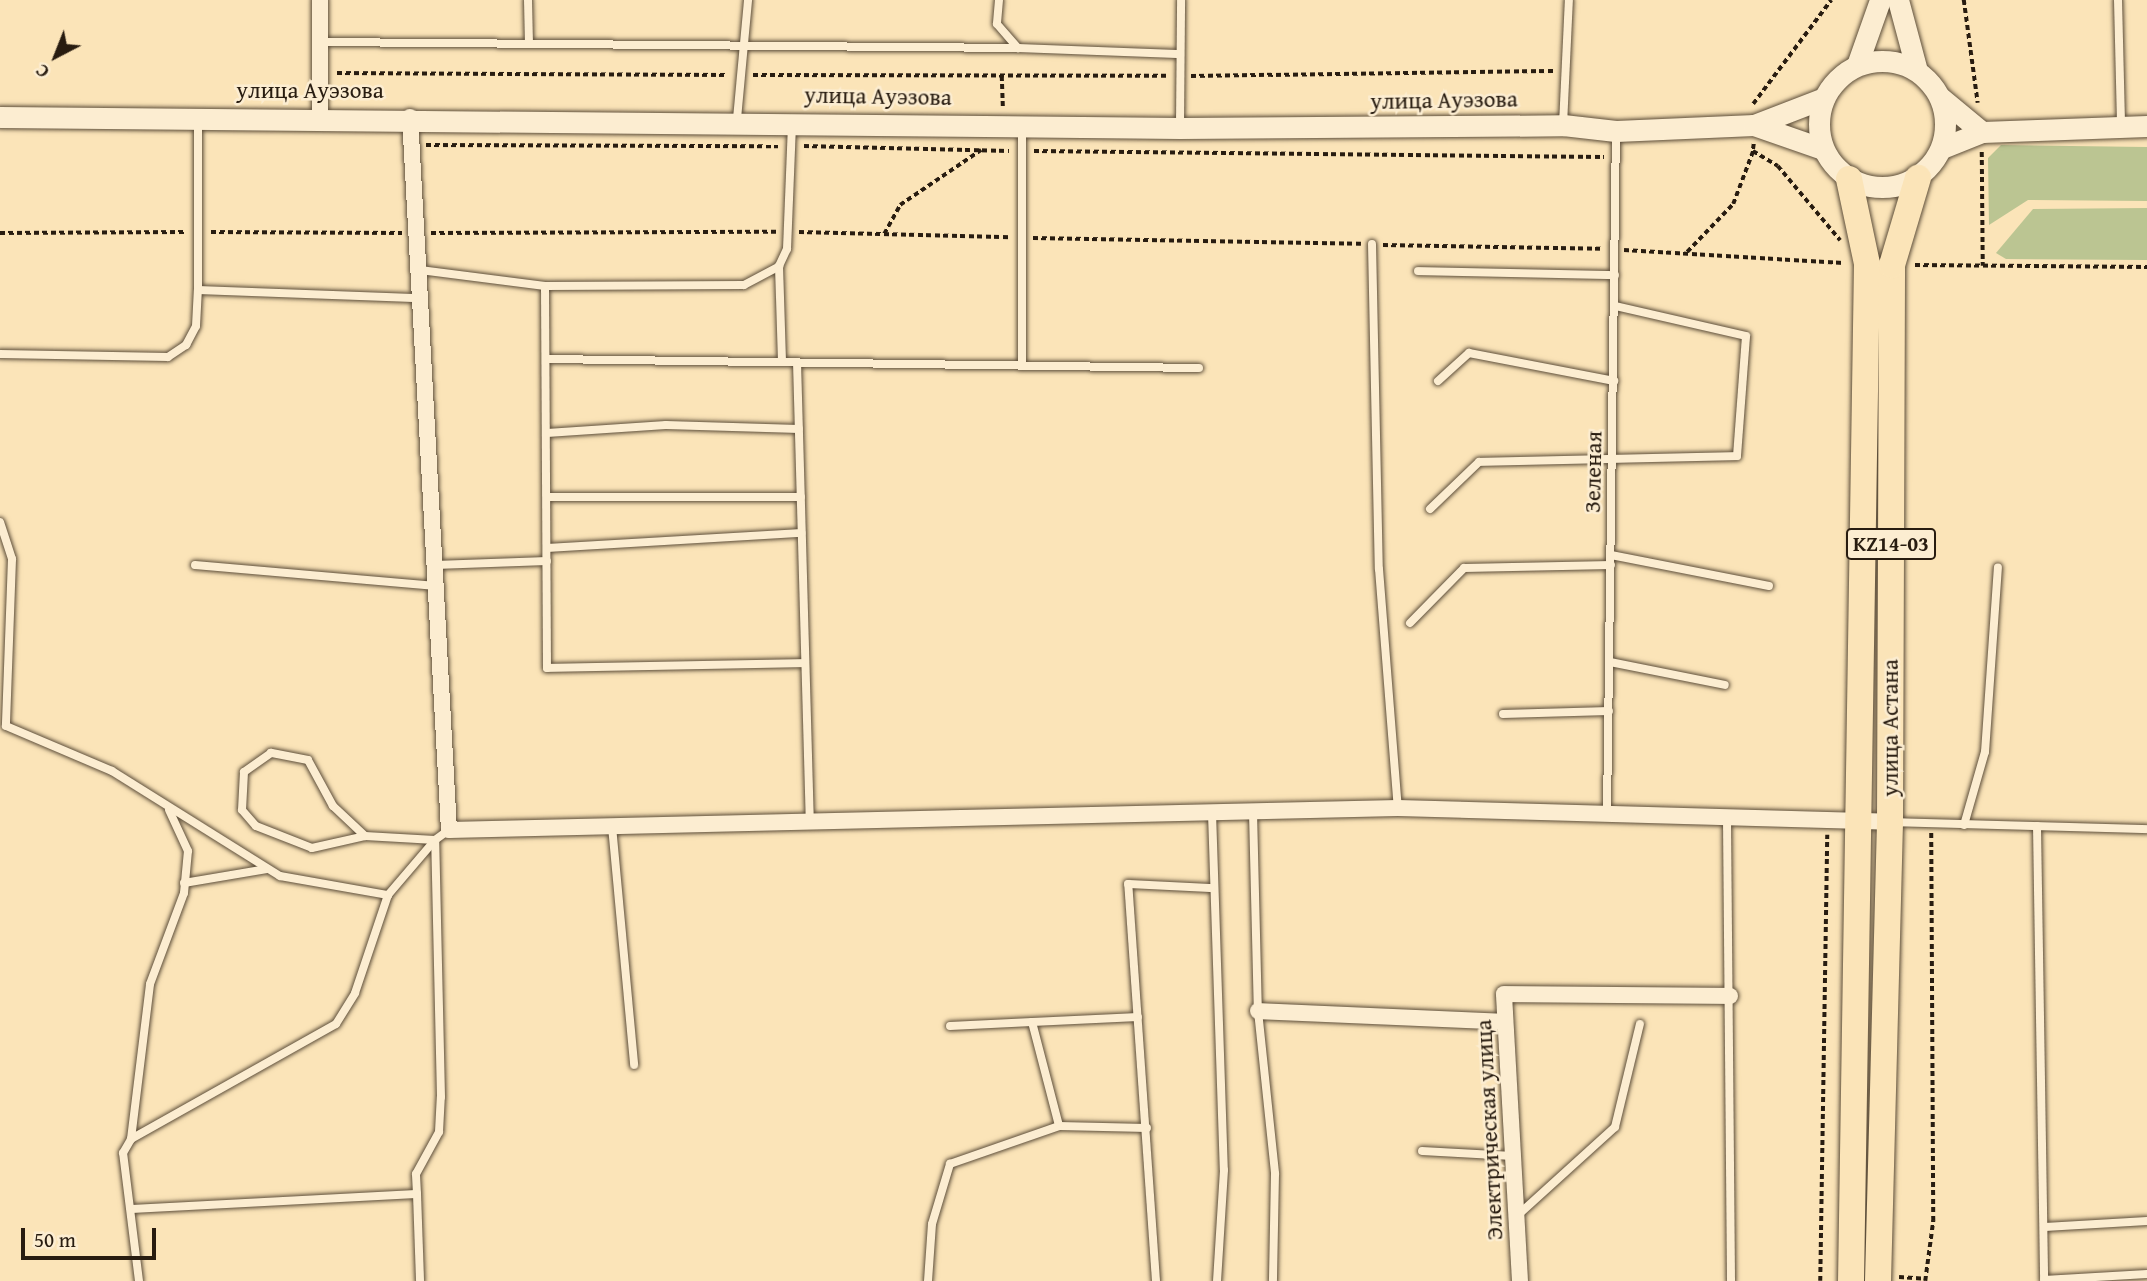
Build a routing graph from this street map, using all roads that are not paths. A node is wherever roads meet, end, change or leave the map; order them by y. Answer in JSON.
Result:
{"nodes":[{"id":1,"x":320,"y":0,"type":"edge"},
{"id":2,"x":528,"y":0,"type":"edge"},
{"id":3,"x":748,"y":0,"type":"edge"},
{"id":4,"x":999,"y":0,"type":"edge"},
{"id":5,"x":1181,"y":0,"type":"edge"},
{"id":6,"x":1569,"y":0,"type":"edge"},
{"id":7,"x":1880,"y":0,"type":"edge"},
{"id":8,"x":1898,"y":0,"type":"edge"},
{"id":9,"x":2118,"y":0,"type":"edge"},
{"id":10,"x":320,"y":41,"type":"junction"},
{"id":11,"x":529,"y":44,"type":"junction"},
{"id":12,"x":745,"y":48,"type":"junction"},
{"id":13,"x":1017,"y":48,"type":"junction"},
{"id":14,"x":1177,"y":54,"type":"junction"},
{"id":15,"x":1857,"y":65,"type":"junction"},
{"id":16,"x":1917,"y":71,"type":"junction"},
{"id":17,"x":1824,"y":98,"type":"junction"},
{"id":18,"x":1941,"y":98,"type":"junction"},
{"id":19,"x":198,"y":116,"type":"junction"},
{"id":20,"x":320,"y":116,"type":"junction"},
{"id":21,"x":0,"y":117,"type":"edge"},
{"id":22,"x":410,"y":117,"type":"junction"},
{"id":23,"x":737,"y":119,"type":"junction"},
{"id":24,"x":792,"y":121,"type":"junction"},
{"id":25,"x":1013,"y":125,"type":"junction"},
{"id":26,"x":1563,"y":125,"type":"junction"},
{"id":27,"x":1754,"y":125,"type":"junction"},
{"id":28,"x":2121,"y":125,"type":"junction"},
{"id":29,"x":2147,"y":126,"type":"edge"},
{"id":30,"x":1180,"y":128,"type":"junction"},
{"id":31,"x":1616,"y":131,"type":"junction"},
{"id":32,"x":1982,"y":132,"type":"junction"},
{"id":33,"x":1942,"y":148,"type":"junction"},
{"id":34,"x":1823,"y":149,"type":"junction"},
{"id":35,"x":1918,"y":178,"type":"junction"},
{"id":36,"x":1849,"y":179,"type":"junction"},
{"id":37,"x":1372,"y":244,"type":"road end"},
{"id":38,"x":1880,"y":264,"type":"junction"},
{"id":39,"x":779,"y":266,"type":"junction"},
{"id":40,"x":420,"y":270,"type":"junction"},
{"id":41,"x":1418,"y":271,"type":"dead end"},
{"id":42,"x":1615,"y":275,"type":"junction"},
{"id":43,"x":545,"y":286,"type":"junction"},
{"id":44,"x":198,"y":290,"type":"junction"},
{"id":45,"x":420,"y":298,"type":"junction"},
{"id":46,"x":1615,"y":306,"type":"junction"},
{"id":47,"x":0,"y":354,"type":"edge"},
{"id":48,"x":546,"y":359,"type":"junction"},
{"id":49,"x":782,"y":362,"type":"junction"},
{"id":50,"x":797,"y":362,"type":"junction"},
{"id":51,"x":1022,"y":365,"type":"junction"},
{"id":52,"x":1199,"y":368,"type":"dead end"},
{"id":53,"x":1438,"y":381,"type":"dead end"},
{"id":54,"x":1614,"y":381,"type":"junction"},
{"id":55,"x":799,"y":429,"type":"junction"},
{"id":56,"x":547,"y":433,"type":"junction"},
{"id":57,"x":1613,"y":458,"type":"junction"},
{"id":58,"x":547,"y":497,"type":"junction"},
{"id":59,"x":801,"y":497,"type":"junction"},
{"id":60,"x":1430,"y":509,"type":"dead end"},
{"id":61,"x":0,"y":522,"type":"edge"},
{"id":62,"x":802,"y":533,"type":"junction"},
{"id":63,"x":547,"y":548,"type":"junction"},
{"id":64,"x":1611,"y":555,"type":"junction"},
{"id":65,"x":547,"y":561,"type":"junction"},
{"id":66,"x":195,"y":565,"type":"dead end"},
{"id":67,"x":435,"y":565,"type":"junction"},
{"id":68,"x":1611,"y":565,"type":"junction"},
{"id":69,"x":1998,"y":567,"type":"dead end"},
{"id":70,"x":436,"y":586,"type":"junction"},
{"id":71,"x":1769,"y":586,"type":"dead end"},
{"id":72,"x":1410,"y":623,"type":"dead end"},
{"id":73,"x":1610,"y":662,"type":"junction"},
{"id":74,"x":805,"y":663,"type":"junction"},
{"id":75,"x":1725,"y":685,"type":"dead end"},
{"id":76,"x":1609,"y":711,"type":"junction"},
{"id":77,"x":1503,"y":714,"type":"dead end"},
{"id":78,"x":3,"y":725,"type":"edge"},
{"id":79,"x":168,"y":807,"type":"junction"},
{"id":80,"x":1398,"y":808,"type":"junction"},
{"id":81,"x":1253,"y":811,"type":"junction"},
{"id":82,"x":1212,"y":813,"type":"junction"},
{"id":83,"x":1607,"y":814,"type":"junction"},
{"id":84,"x":1860,"y":819,"type":"junction"},
{"id":85,"x":1727,"y":820,"type":"junction"},
{"id":86,"x":810,"y":822,"type":"junction"},
{"id":87,"x":1890,"y":822,"type":"junction"},
{"id":88,"x":1964,"y":825,"type":"junction"},
{"id":89,"x":612,"y":826,"type":"junction"},
{"id":90,"x":2037,"y":826,"type":"junction"},
{"id":91,"x":2147,"y":829,"type":"edge"},
{"id":92,"x":449,"y":830,"type":"junction"},
{"id":93,"x":365,"y":836,"type":"junction"},
{"id":94,"x":435,"y":840,"type":"junction"},
{"id":95,"x":267,"y":869,"type":"junction"},
{"id":96,"x":184,"y":883,"type":"junction"},
{"id":97,"x":1211,"y":888,"type":"junction"},
{"id":98,"x":388,"y":895,"type":"junction"},
{"id":99,"x":1730,"y":996,"type":"junction"},
{"id":100,"x":1258,"y":1011,"type":"junction"},
{"id":101,"x":1138,"y":1017,"type":"junction"},
{"id":102,"x":1032,"y":1022,"type":"junction"},
{"id":103,"x":1505,"y":1022,"type":"junction"},
{"id":104,"x":1640,"y":1024,"type":"dead end"},
{"id":105,"x":950,"y":1026,"type":"dead end"},
{"id":106,"x":634,"y":1065,"type":"dead end"},
{"id":107,"x":1059,"y":1126,"type":"junction"},
{"id":108,"x":1147,"y":1128,"type":"junction"},
{"id":109,"x":131,"y":1139,"type":"junction"},
{"id":110,"x":1422,"y":1151,"type":"dead end"},
{"id":111,"x":1513,"y":1156,"type":"junction"},
{"id":112,"x":417,"y":1195,"type":"junction"},
{"id":113,"x":131,"y":1209,"type":"junction"},
{"id":114,"x":1516,"y":1217,"type":"junction"},
{"id":115,"x":2147,"y":1221,"type":"edge"},
{"id":116,"x":2045,"y":1227,"type":"junction"},
{"id":117,"x":2147,"y":1274,"type":"edge"},
{"id":118,"x":2044,"y":1279,"type":"edge"},
{"id":119,"x":139,"y":1281,"type":"edge"},
{"id":120,"x":420,"y":1281,"type":"edge"},
{"id":121,"x":928,"y":1281,"type":"edge"},
{"id":122,"x":1156,"y":1281,"type":"edge"},
{"id":123,"x":1217,"y":1281,"type":"edge"},
{"id":124,"x":1273,"y":1281,"type":"edge"},
{"id":125,"x":1520,"y":1281,"type":"edge"},
{"id":126,"x":1731,"y":1281,"type":"edge"},
{"id":127,"x":1851,"y":1281,"type":"edge"},
{"id":128,"x":1878,"y":1281,"type":"edge"}],
"edges":[{"from":1,"to":10,"type":"street"},
{"from":2,"to":11,"type":"lane"},
{"from":3,"to":12,"type":"lane"},
{"from":4,"to":13,"type":"lane"},
{"from":5,"to":14,"type":"lane"},
{"from":6,"to":26,"type":"lane"},
{"from":7,"to":15,"type":"street"},
{"from":8,"to":16,"type":"street"},
{"from":9,"to":28,"type":"lane"},
{"from":10,"to":11,"type":"lane"},
{"from":10,"to":20,"type":"street"},
{"from":11,"to":12,"type":"lane"},
{"from":12,"to":13,"type":"lane"},
{"from":12,"to":23,"type":"lane"},
{"from":13,"to":14,"type":"lane"},
{"from":14,"to":30,"type":"lane"},
{"from":15,"to":16,"type":"street"},
{"from":15,"to":17,"type":"street"},
{"from":16,"to":18,"type":"street"},
{"from":17,"to":27,"type":"street"},
{"from":17,"to":34,"type":"street"},
{"from":18,"to":32,"type":"street"},
{"from":18,"to":33,"type":"street"},
{"from":19,"to":20,"type":"street","name":"улица Ауэзова"},
{"from":19,"to":21,"type":"street","name":"улица Ауэзова"},
{"from":19,"to":44,"type":"lane"},
{"from":20,"to":22,"type":"street","name":"улица Ауэзова"},
{"from":22,"to":23,"type":"street","name":"улица Ауэзова"},
{"from":22,"to":40,"type":"street"},
{"from":23,"to":24,"type":"street","name":"улица Ауэзова"},
{"from":24,"to":25,"type":"street","name":"улица Ауэзова"},
{"from":24,"to":39,"type":"lane"},
{"from":25,"to":30,"type":"street","name":"улица Ауэзова"},
{"from":25,"to":51,"type":"lane"},
{"from":26,"to":30,"type":"street","name":"улица Ауэзова"},
{"from":26,"to":31,"type":"street","name":"улица Ауэзова"},
{"from":27,"to":31,"type":"street","name":"улица Ауэзова"},
{"from":27,"to":34,"type":"street"},
{"from":28,"to":29,"type":"street"},
{"from":28,"to":32,"type":"street"},
{"from":31,"to":42,"type":"lane","name":"Зеленая"},
{"from":32,"to":33,"type":"street"},
{"from":33,"to":35,"type":"street"},
{"from":34,"to":36,"type":"street"},
{"from":35,"to":36,"type":"street"},
{"from":35,"to":38,"type":"main road","name":"улица Астана","number":"KZ14-03"},
{"from":36,"to":38,"type":"main road","name":"улица Астана","number":"KZ14-03"},
{"from":37,"to":80,"type":"lane"},
{"from":38,"to":84,"type":"main road","name":"улица Астана","number":"KZ14-03"},
{"from":38,"to":87,"type":"main road","name":"улица Астана","number":"KZ14-03"},
{"from":39,"to":43,"type":"lane"},
{"from":39,"to":49,"type":"lane"},
{"from":40,"to":43,"type":"lane"},
{"from":40,"to":45,"type":"street"},
{"from":41,"to":42,"type":"lane"},
{"from":42,"to":46,"type":"lane","name":"Зеленая"},
{"from":43,"to":48,"type":"lane"},
{"from":44,"to":45,"type":"lane"},
{"from":44,"to":47,"type":"lane"},
{"from":45,"to":67,"type":"street"},
{"from":46,"to":54,"type":"lane","name":"Зеленая"},
{"from":46,"to":57,"type":"lane"},
{"from":48,"to":49,"type":"lane"},
{"from":48,"to":56,"type":"lane"},
{"from":49,"to":50,"type":"lane"},
{"from":50,"to":51,"type":"lane"},
{"from":50,"to":55,"type":"lane"},
{"from":51,"to":52,"type":"lane"},
{"from":53,"to":54,"type":"lane"},
{"from":54,"to":57,"type":"lane","name":"Зеленая"},
{"from":55,"to":56,"type":"lane"},
{"from":55,"to":59,"type":"lane"},
{"from":56,"to":58,"type":"lane"},
{"from":57,"to":60,"type":"lane"},
{"from":57,"to":64,"type":"lane","name":"Зеленая"},
{"from":58,"to":59,"type":"lane"},
{"from":58,"to":63,"type":"lane"},
{"from":59,"to":62,"type":"lane"},
{"from":61,"to":78,"type":"lane"},
{"from":62,"to":63,"type":"lane"},
{"from":62,"to":74,"type":"lane"},
{"from":63,"to":65,"type":"lane"},
{"from":64,"to":68,"type":"lane","name":"Зеленая"},
{"from":64,"to":71,"type":"lane"},
{"from":65,"to":67,"type":"lane"},
{"from":65,"to":74,"type":"lane"},
{"from":66,"to":70,"type":"lane"},
{"from":67,"to":70,"type":"street"},
{"from":68,"to":72,"type":"lane"},
{"from":68,"to":73,"type":"lane","name":"Зеленая"},
{"from":69,"to":88,"type":"lane"},
{"from":70,"to":92,"type":"street"},
{"from":73,"to":75,"type":"lane"},
{"from":73,"to":76,"type":"lane","name":"Зеленая"},
{"from":74,"to":86,"type":"lane"},
{"from":76,"to":77,"type":"lane"},
{"from":76,"to":83,"type":"lane","name":"Зеленая"},
{"from":78,"to":79,"type":"lane"},
{"from":79,"to":95,"type":"lane"},
{"from":79,"to":96,"type":"lane"},
{"from":80,"to":81,"type":"street"},
{"from":80,"to":83,"type":"street"},
{"from":81,"to":82,"type":"street"},
{"from":81,"to":100,"type":"lane"},
{"from":82,"to":86,"type":"street"},
{"from":82,"to":97,"type":"lane"},
{"from":83,"to":85,"type":"street"},
{"from":84,"to":85,"type":"street"},
{"from":84,"to":87,"type":"street"},
{"from":84,"to":127,"type":"main road","name":"улица Астана","number":"KZ14-03"},
{"from":85,"to":99,"type":"lane"},
{"from":86,"to":89,"type":"street"},
{"from":87,"to":88,"type":"lane"},
{"from":87,"to":128,"type":"main road","name":"улица Астана","number":"KZ14-03"},
{"from":88,"to":90,"type":"lane"},
{"from":89,"to":92,"type":"street"},
{"from":89,"to":106,"type":"lane"},
{"from":90,"to":91,"type":"lane"},
{"from":90,"to":116,"type":"lane"},
{"from":92,"to":94,"type":"lane"},
{"from":93,"to":93,"type":"lane"},
{"from":93,"to":94,"type":"lane"},
{"from":94,"to":98,"type":"lane"},
{"from":94,"to":112,"type":"lane"},
{"from":95,"to":96,"type":"lane"},
{"from":95,"to":98,"type":"lane"},
{"from":96,"to":109,"type":"lane"},
{"from":97,"to":101,"type":"lane"},
{"from":97,"to":123,"type":"lane"},
{"from":98,"to":109,"type":"lane"},
{"from":99,"to":103,"type":"street","name":"Электрическая улица"},
{"from":99,"to":126,"type":"lane"},
{"from":100,"to":103,"type":"street"},
{"from":100,"to":124,"type":"lane"},
{"from":101,"to":102,"type":"lane"},
{"from":101,"to":108,"type":"lane"},
{"from":102,"to":105,"type":"lane"},
{"from":102,"to":107,"type":"lane"},
{"from":103,"to":111,"type":"street","name":"Электрическая улица"},
{"from":104,"to":114,"type":"lane"},
{"from":107,"to":108,"type":"lane"},
{"from":107,"to":121,"type":"lane"},
{"from":108,"to":122,"type":"lane"},
{"from":109,"to":113,"type":"lane"},
{"from":110,"to":111,"type":"lane"},
{"from":111,"to":114,"type":"street","name":"Электрическая улица"},
{"from":112,"to":113,"type":"lane"},
{"from":112,"to":120,"type":"lane"},
{"from":113,"to":119,"type":"lane"},
{"from":114,"to":125,"type":"street","name":"Электрическая улица"},
{"from":115,"to":116,"type":"lane"},
{"from":116,"to":118,"type":"lane"},
{"from":117,"to":118,"type":"lane"}]}
